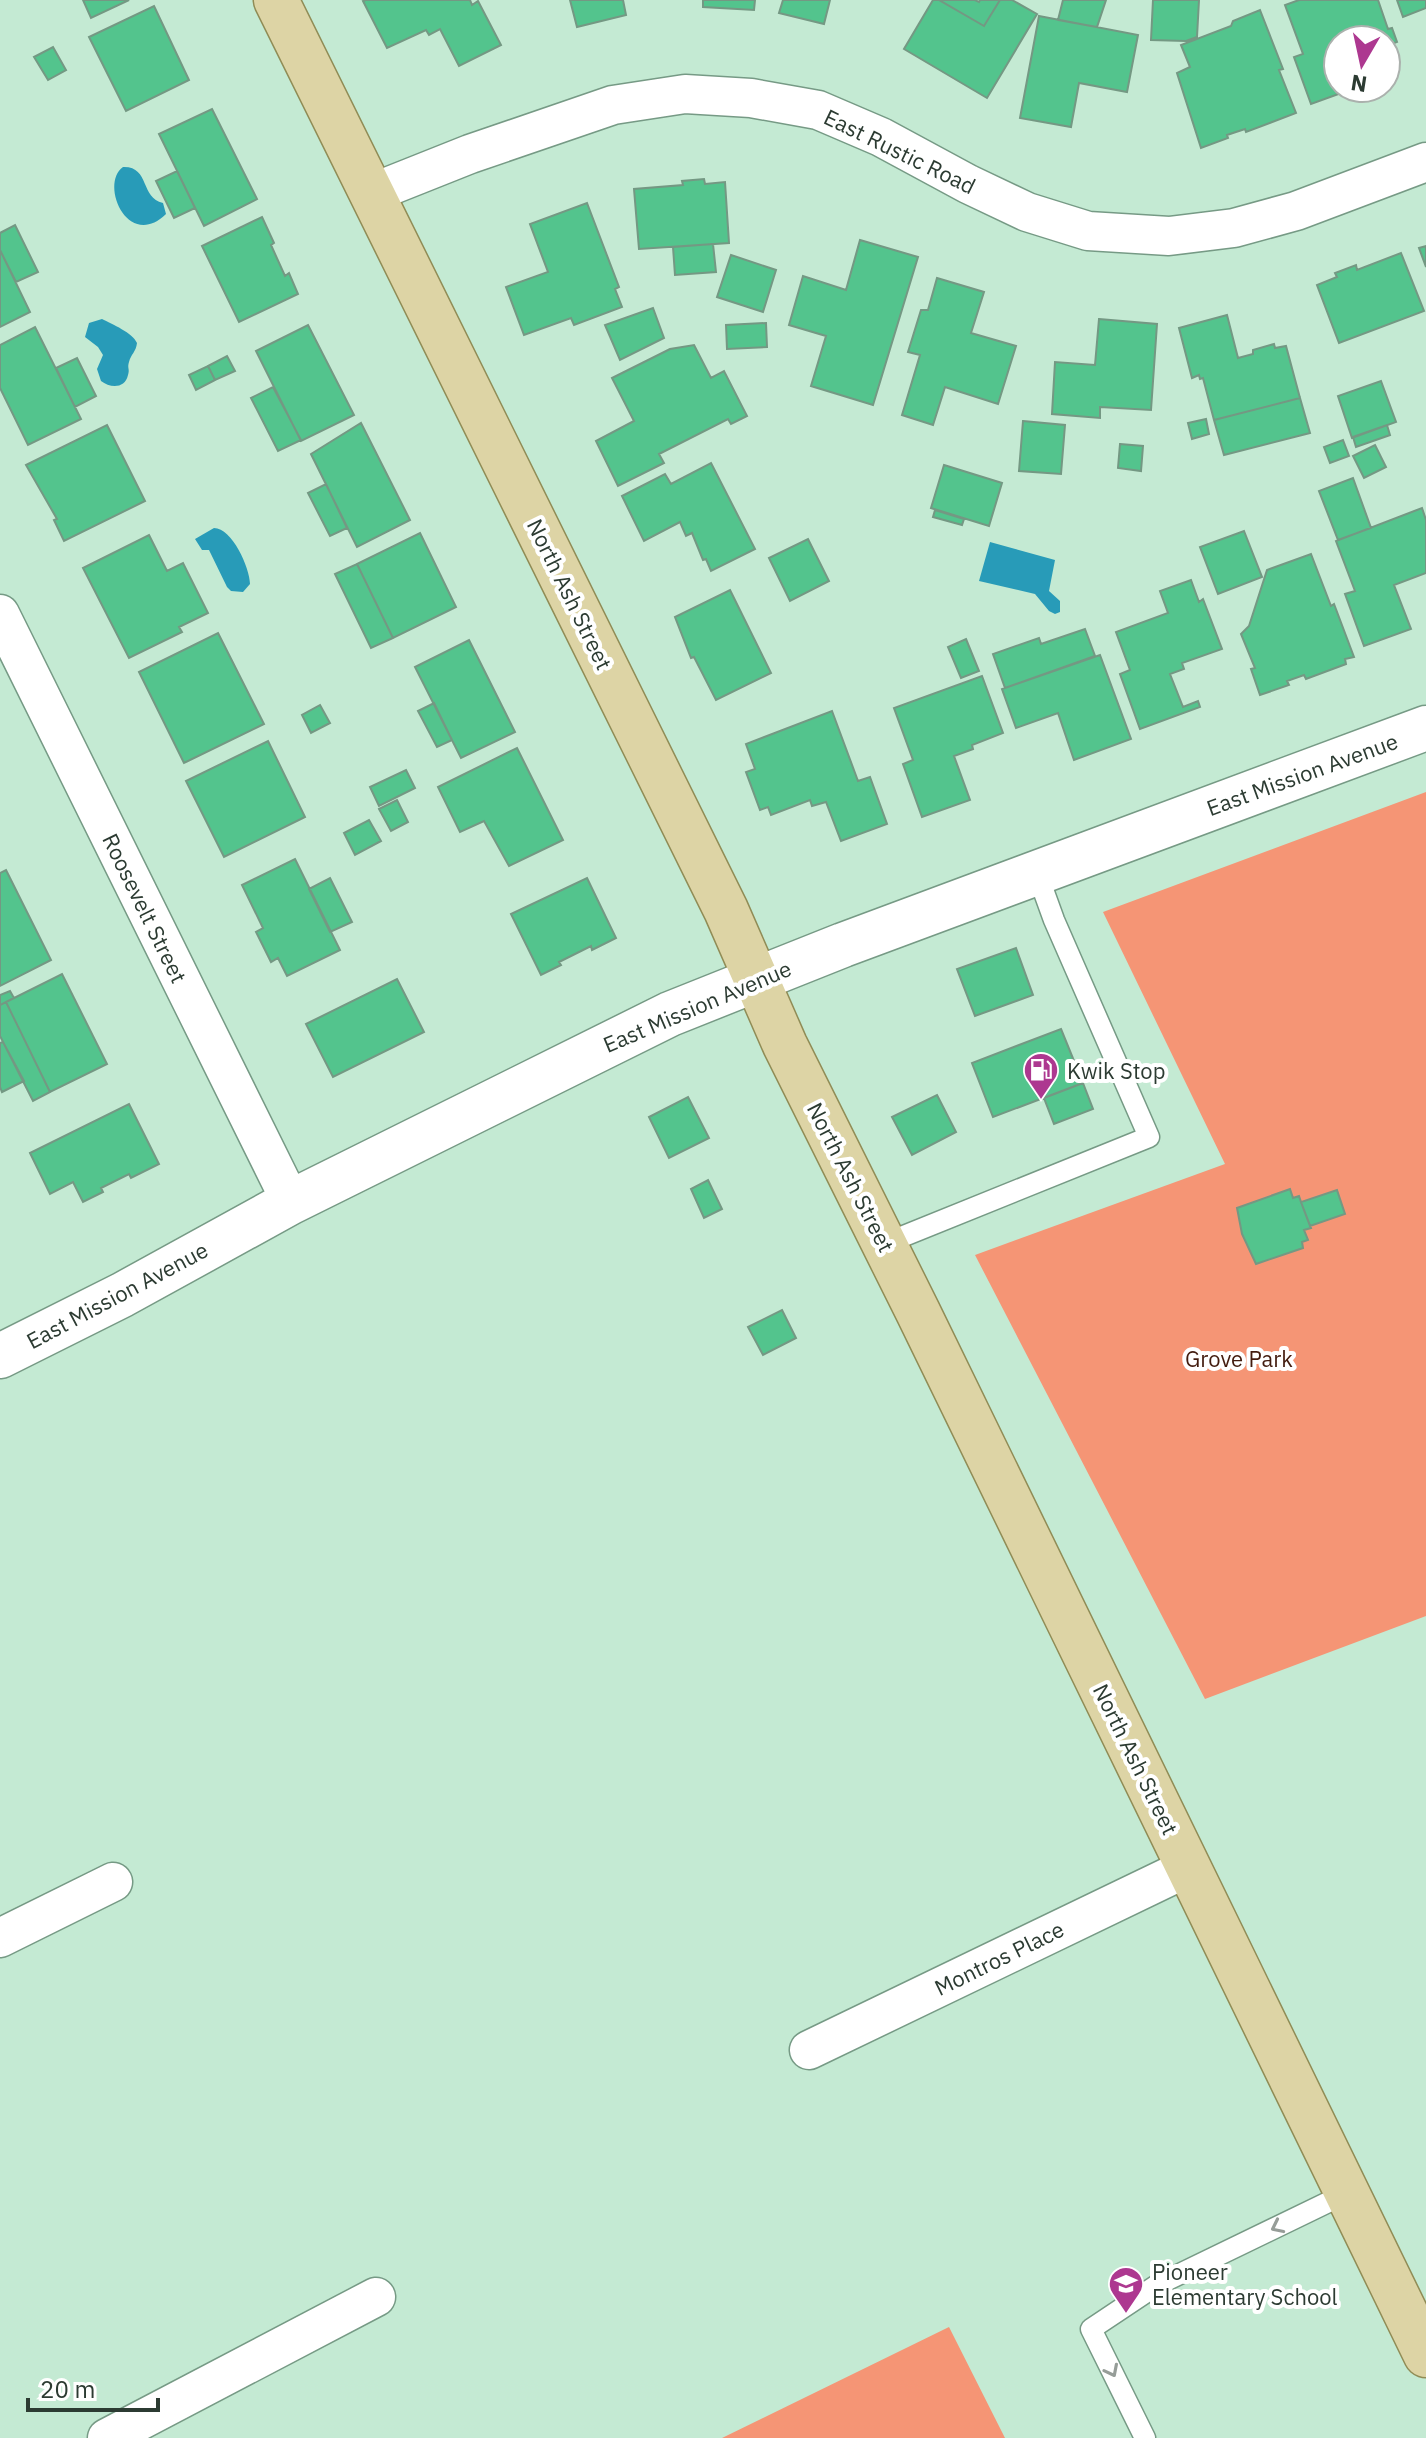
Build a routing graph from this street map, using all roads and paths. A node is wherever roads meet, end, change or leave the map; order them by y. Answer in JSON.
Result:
{"nodes":[{"id":1,"x":276,"y":0,"type":"edge"},
{"id":2,"x":1426,"y":162,"type":"edge"},
{"id":3,"x":372,"y":193,"type":"junction"},
{"id":4,"x":0,"y":614,"type":"edge"},
{"id":5,"x":1426,"y":728,"type":"edge"},
{"id":6,"x":1037,"y":873,"type":"junction"},
{"id":7,"x":756,"y":980,"type":"junction"},
{"id":8,"x":291,"y":1202,"type":"junction"},
{"id":9,"x":884,"y":1244,"type":"junction"},
{"id":10,"x":0,"y":1356,"type":"edge"},
{"id":11,"x":1189,"y":1867,"type":"junction"},
{"id":12,"x":113,"y":1882,"type":"dead end"},
{"id":13,"x":0,"y":1938,"type":"edge"},
{"id":14,"x":809,"y":2050,"type":"dead end"},
{"id":15,"x":1347,"y":2193,"type":"junction"},
{"id":16,"x":376,"y":2297,"type":"dead end"},
{"id":17,"x":1426,"y":2355,"type":"edge"},
{"id":18,"x":107,"y":2438,"type":"edge"},
{"id":19,"x":1145,"y":2438,"type":"edge"}],
"edges":[{"from":1,"to":3,"type":"main road","name":"North Ash Street"},
{"from":2,"to":3,"type":"street","name":"East Rustic Road"},
{"from":3,"to":7,"type":"main road","name":"North Ash Street"},
{"from":4,"to":8,"type":"street","name":"Roosevelt Street"},
{"from":5,"to":6,"type":"main road","name":"East Mission Avenue"},
{"from":6,"to":7,"type":"main road","name":"East Mission Avenue"},
{"from":6,"to":9,"type":"lane"},
{"from":7,"to":8,"type":"main road","name":"East Mission Avenue"},
{"from":7,"to":9,"type":"main road","name":"North Ash Street"},
{"from":8,"to":10,"type":"main road","name":"East Mission Avenue"},
{"from":9,"to":11,"type":"main road","name":"North Ash Street"},
{"from":11,"to":14,"type":"street","name":"Montros Place"},
{"from":11,"to":15,"type":"main road","name":"North Ash Street"},
{"from":12,"to":13,"type":"street"},
{"from":15,"to":17,"type":"main road","name":"North Ash Street"},
{"from":15,"to":19,"type":"lane","one_way":true},
{"from":16,"to":18,"type":"street"}]}
